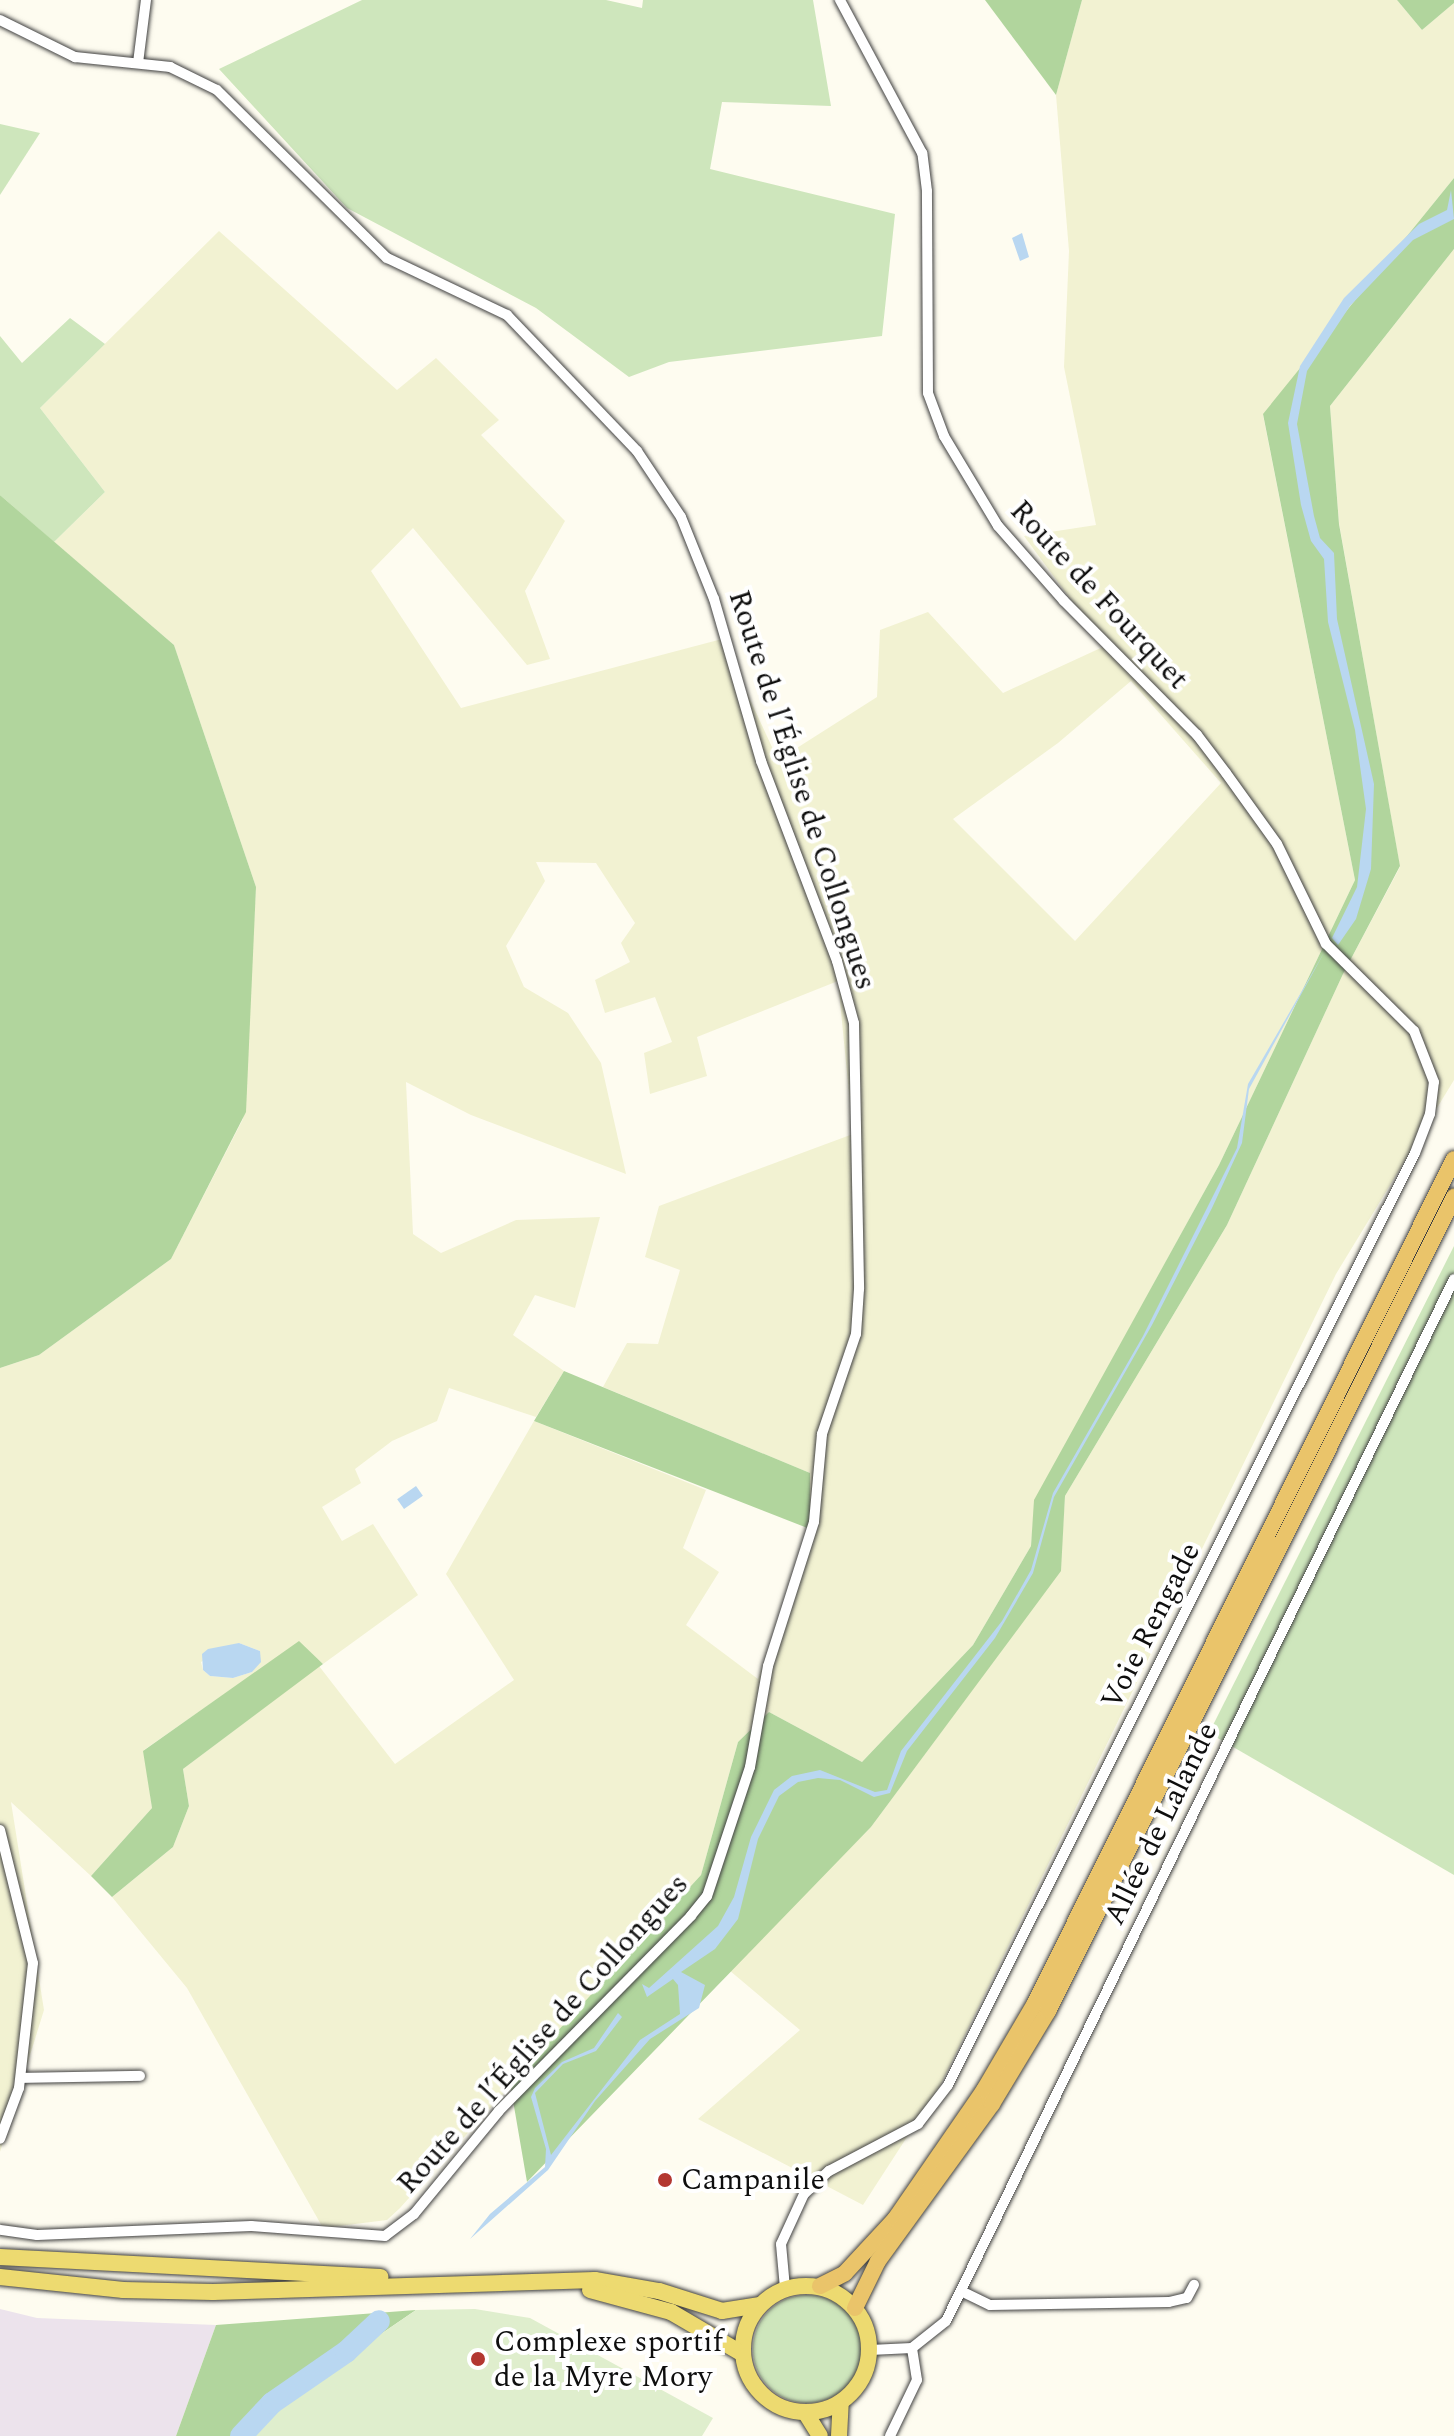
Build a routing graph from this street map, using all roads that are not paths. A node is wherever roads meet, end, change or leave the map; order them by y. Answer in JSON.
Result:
{"nodes":[{"id":1,"x":146,"y":0,"type":"edge"},
{"id":2,"x":840,"y":0,"type":"edge"},
{"id":3,"x":0,"y":20,"type":"edge"},
{"id":4,"x":138,"y":63,"type":"junction"},
{"id":5,"x":1414,"y":1031,"type":"joint"},
{"id":6,"x":1454,"y":1159,"type":"edge"},
{"id":7,"x":1454,"y":1197,"type":"edge"},
{"id":8,"x":1454,"y":1279,"type":"edge"},
{"id":9,"x":0,"y":1830,"type":"edge"},
{"id":10,"x":140,"y":2076,"type":"dead end"},
{"id":11,"x":21,"y":2078,"type":"junction"},
{"id":12,"x":0,"y":2139,"type":"edge"},
{"id":13,"x":0,"y":2230,"type":"edge"},
{"id":14,"x":0,"y":2257,"type":"edge"},
{"id":15,"x":0,"y":2277,"type":"edge"},
{"id":16,"x":466,"y":2282,"type":"junction"},
{"id":17,"x":545,"y":2282,"type":"junction"},
{"id":18,"x":44,"y":2283,"type":"junction"},
{"id":19,"x":0,"y":2285,"type":"edge"},
{"id":20,"x":1194,"y":2285,"type":"dead end"},
{"id":21,"x":820,"y":2286,"type":"junction"},
{"id":22,"x":785,"y":2288,"type":"junction"},
{"id":23,"x":961,"y":2291,"type":"junction"},
{"id":24,"x":759,"y":2305,"type":"junction"},
{"id":25,"x":855,"y":2308,"type":"junction"},
{"id":26,"x":912,"y":2348,"type":"junction"},
{"id":27,"x":870,"y":2350,"type":"junction"},
{"id":28,"x":743,"y":2354,"type":"junction"},
{"id":29,"x":841,"y":2402,"type":"junction"},
{"id":30,"x":805,"y":2412,"type":"junction"},
{"id":31,"x":820,"y":2436,"type":"edge"},
{"id":32,"x":839,"y":2436,"type":"edge"},
{"id":33,"x":890,"y":2436,"type":"edge"}],
"edges":[{"from":1,"to":4,"type":"street"},
{"from":2,"to":5,"type":"street","name":"Route de Fourquet"},
{"from":3,"to":4,"type":"street","name":"Route de l’Église de Collongues"},
{"from":4,"to":13,"type":"street","name":"Route de l’Église de Collongues"},
{"from":5,"to":22,"type":"street","name":"Voie Rengade"},
{"from":6,"to":21,"type":"highway"},
{"from":7,"to":25,"type":"highway"},
{"from":8,"to":23,"type":"street","name":"Allée de Lalande"},
{"from":9,"to":11,"type":"street"},
{"from":10,"to":11,"type":"street"},
{"from":11,"to":12,"type":"street"},
{"from":14,"to":16,"type":"main road"},
{"from":15,"to":18,"type":"main road"},
{"from":16,"to":17,"type":"main road"},
{"from":16,"to":18,"type":"main road"},
{"from":17,"to":24,"type":"main road"},
{"from":17,"to":28,"type":"main road"},
{"from":18,"to":19,"type":"street"},
{"from":20,"to":23,"type":"street"},
{"from":21,"to":22,"type":"main road"},
{"from":21,"to":25,"type":"main road"},
{"from":22,"to":24,"type":"main road"},
{"from":23,"to":26,"type":"street","name":"Allée de Lalande"},
{"from":24,"to":28,"type":"main road"},
{"from":25,"to":27,"type":"main road"},
{"from":26,"to":27,"type":"street"},
{"from":26,"to":33,"type":"street"},
{"from":27,"to":29,"type":"main road"},
{"from":28,"to":30,"type":"main road"},
{"from":29,"to":30,"type":"main road"},
{"from":29,"to":32,"type":"main road"},
{"from":30,"to":31,"type":"main road"}]}
